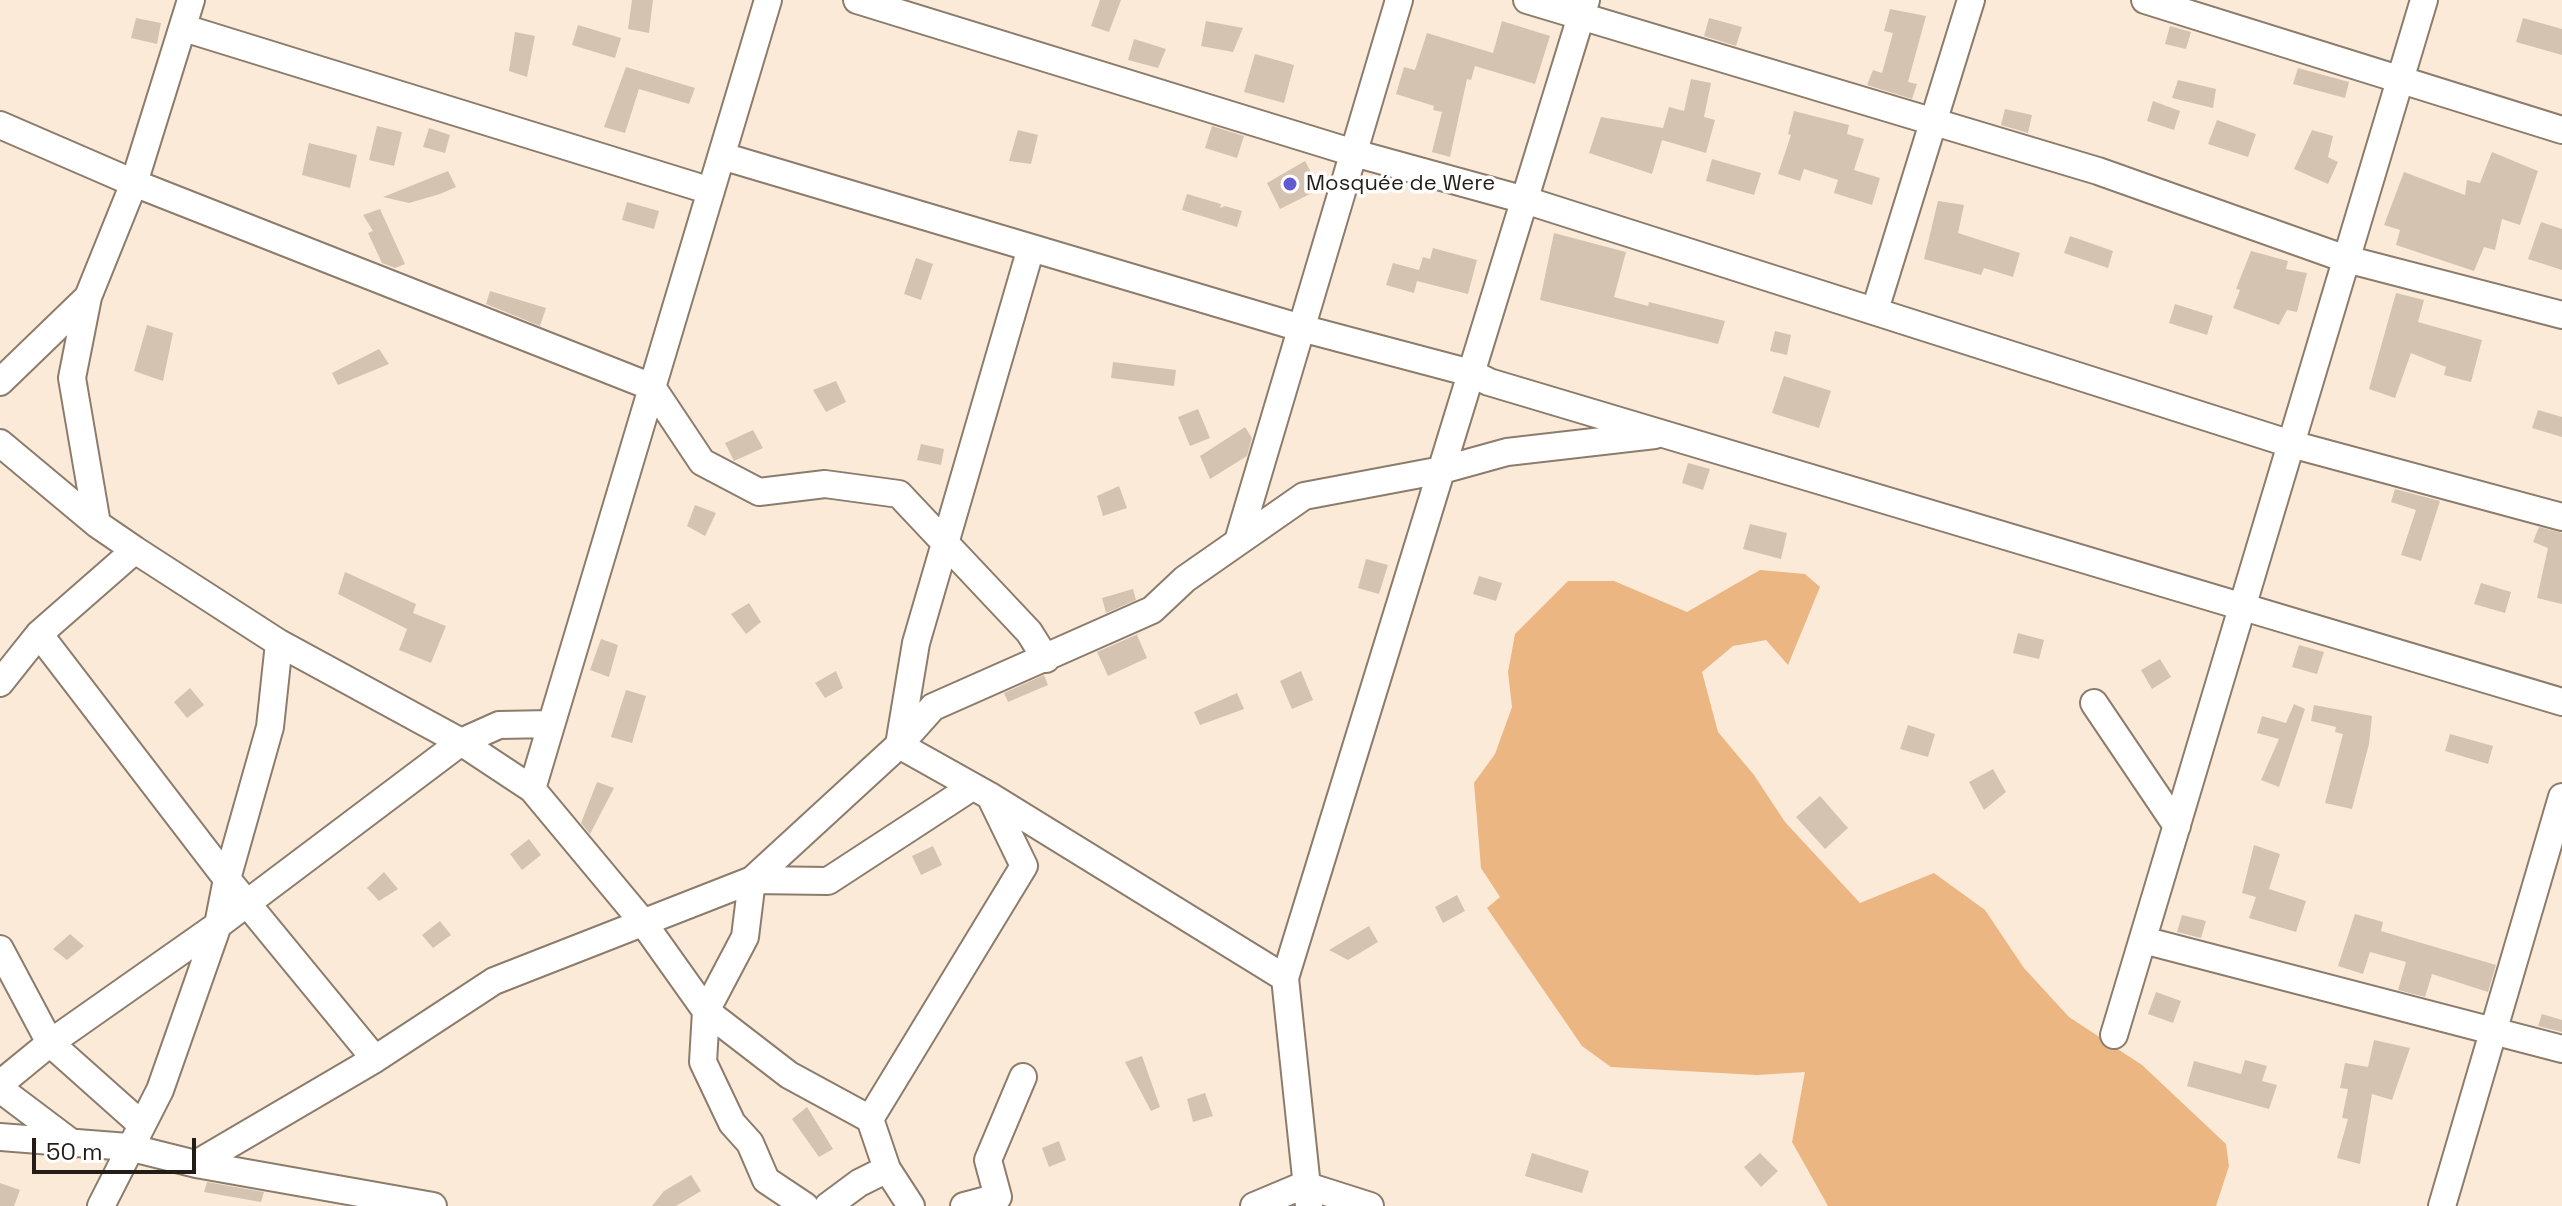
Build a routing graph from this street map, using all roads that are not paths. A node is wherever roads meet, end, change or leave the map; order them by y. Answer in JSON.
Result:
{"nodes":[{"id":1,"x":191,"y":0,"type":"edge"},
{"id":2,"x":768,"y":0,"type":"edge"},
{"id":3,"x":857,"y":0,"type":"edge"},
{"id":4,"x":1399,"y":0,"type":"edge"},
{"id":5,"x":1527,"y":0,"type":"edge"},
{"id":6,"x":1971,"y":0,"type":"edge"},
{"id":7,"x":2145,"y":0,"type":"edge"},
{"id":8,"x":2424,"y":0,"type":"edge"},
{"id":9,"x":1584,"y":7,"type":"edge"},
{"id":10,"x":184,"y":28,"type":"junction"},
{"id":11,"x":2399,"y":81,"type":"junction"},
{"id":12,"x":1933,"y":123,"type":"junction"},
{"id":13,"x":0,"y":125,"type":"edge"},
{"id":14,"x":2562,"y":130,"type":"edge"},
{"id":15,"x":1354,"y":153,"type":"junction"},
{"id":16,"x":722,"y":156,"type":"junction"},
{"id":17,"x":134,"y":183,"type":"junction"},
{"id":18,"x":711,"y":191,"type":"junction"},
{"id":19,"x":1525,"y":200,"type":"junction"},
{"id":20,"x":1031,"y":248,"type":"junction"},
{"id":21,"x":2346,"y":259,"type":"junction"},
{"id":22,"x":88,"y":297,"type":"junction"},
{"id":23,"x":1875,"y":310,"type":"junction"},
{"id":24,"x":2562,"y":315,"type":"edge"},
{"id":25,"x":1301,"y":328,"type":"junction"},
{"id":26,"x":1471,"y":373,"type":"junction"},
{"id":27,"x":0,"y":382,"type":"edge"},
{"id":28,"x":652,"y":387,"type":"junction"},
{"id":29,"x":1666,"y":433,"type":"junction"},
{"id":30,"x":0,"y":443,"type":"edge"},
{"id":31,"x":2291,"y":444,"type":"junction"},
{"id":32,"x":1442,"y":470,"type":"junction"},
{"id":33,"x":2562,"y":517,"type":"edge"},
{"id":34,"x":97,"y":524,"type":"junction"},
{"id":35,"x":1239,"y":538,"type":"junction"},
{"id":36,"x":945,"y":543,"type":"junction"},
{"id":37,"x":135,"y":550,"type":"junction"},
{"id":38,"x":2242,"y":608,"type":"junction"},
{"id":39,"x":39,"y":634,"type":"junction"},
{"id":40,"x":279,"y":643,"type":"junction"},
{"id":41,"x":1046,"y":659,"type":"junction"},
{"id":42,"x":0,"y":683,"type":"edge"},
{"id":43,"x":2562,"y":702,"type":"edge"},
{"id":44,"x":2094,"y":703,"type":"dead end"},
{"id":45,"x":551,"y":724,"type":"junction"},
{"id":46,"x":461,"y":742,"type":"junction"},
{"id":47,"x":899,"y":745,"type":"junction"},
{"id":48,"x":532,"y":789,"type":"junction"},
{"id":49,"x":981,"y":791,"type":"junction"},
{"id":50,"x":2562,"y":797,"type":"edge"},
{"id":51,"x":2177,"y":826,"type":"junction"},
{"id":52,"x":227,"y":879,"type":"junction"},
{"id":53,"x":752,"y":880,"type":"junction"},
{"id":54,"x":247,"y":903,"type":"junction"},
{"id":55,"x":642,"y":921,"type":"junction"},
{"id":56,"x":218,"y":925,"type":"junction"},
{"id":57,"x":2143,"y":940,"type":"junction"},
{"id":58,"x":0,"y":949,"type":"edge"},
{"id":59,"x":1285,"y":978,"type":"junction"},
{"id":60,"x":706,"y":1011,"type":"junction"},
{"id":61,"x":2492,"y":1030,"type":"junction"},
{"id":62,"x":2114,"y":1035,"type":"dead end"},
{"id":63,"x":50,"y":1043,"type":"junction"},
{"id":64,"x":2562,"y":1049,"type":"edge"},
{"id":65,"x":375,"y":1059,"type":"junction"},
{"id":66,"x":1023,"y":1077,"type":"dead end"},
{"id":67,"x":0,"y":1086,"type":"edge"},
{"id":68,"x":870,"y":1119,"type":"junction"},
{"id":69,"x":135,"y":1136,"type":"junction"},
{"id":70,"x":0,"y":1137,"type":"edge"},
{"id":71,"x":73,"y":1144,"type":"junction"},
{"id":72,"x":196,"y":1164,"type":"junction"},
{"id":73,"x":887,"y":1169,"type":"junction"},
{"id":74,"x":1306,"y":1196,"type":"edge"},
{"id":75,"x":101,"y":1206,"type":"edge"},
{"id":76,"x":433,"y":1206,"type":"edge"},
{"id":77,"x":805,"y":1206,"type":"edge"},
{"id":78,"x":828,"y":1206,"type":"edge"},
{"id":79,"x":911,"y":1206,"type":"edge"},
{"id":80,"x":964,"y":1206,"type":"edge"},
{"id":81,"x":1254,"y":1206,"type":"edge"},
{"id":82,"x":1370,"y":1206,"type":"edge"},
{"id":83,"x":2442,"y":1206,"type":"edge"}],
"edges":[{"from":1,"to":10,"type":"street"},
{"from":2,"to":16,"type":"street"},
{"from":3,"to":15,"type":"street"},
{"from":4,"to":15,"type":"street"},
{"from":5,"to":9,"type":"street"},
{"from":6,"to":12,"type":"street"},
{"from":7,"to":11,"type":"street"},
{"from":8,"to":11,"type":"street"},
{"from":9,"to":12,"type":"street"},
{"from":9,"to":19,"type":"street"},
{"from":10,"to":17,"type":"street"},
{"from":10,"to":18,"type":"street"},
{"from":11,"to":14,"type":"street"},
{"from":11,"to":21,"type":"street"},
{"from":12,"to":21,"type":"street"},
{"from":12,"to":23,"type":"street"},
{"from":13,"to":17,"type":"street"},
{"from":15,"to":19,"type":"street"},
{"from":15,"to":25,"type":"street"},
{"from":16,"to":18,"type":"street"},
{"from":16,"to":20,"type":"street"},
{"from":17,"to":22,"type":"street"},
{"from":17,"to":28,"type":"street"},
{"from":18,"to":28,"type":"street"},
{"from":19,"to":23,"type":"street"},
{"from":19,"to":26,"type":"street"},
{"from":20,"to":25,"type":"street"},
{"from":20,"to":36,"type":"street"},
{"from":21,"to":24,"type":"street"},
{"from":21,"to":31,"type":"street"},
{"from":22,"to":27,"type":"street"},
{"from":22,"to":34,"type":"street"},
{"from":23,"to":31,"type":"street"},
{"from":25,"to":26,"type":"street"},
{"from":25,"to":35,"type":"street"},
{"from":26,"to":29,"type":"street"},
{"from":26,"to":32,"type":"street"},
{"from":28,"to":36,"type":"street"},
{"from":28,"to":45,"type":"street"},
{"from":29,"to":32,"type":"street"},
{"from":29,"to":38,"type":"street"},
{"from":30,"to":34,"type":"street"},
{"from":31,"to":33,"type":"street"},
{"from":31,"to":38,"type":"street"},
{"from":32,"to":35,"type":"street"},
{"from":32,"to":59,"type":"street"},
{"from":34,"to":37,"type":"street"},
{"from":35,"to":41,"type":"street"},
{"from":36,"to":41,"type":"street"},
{"from":36,"to":47,"type":"street"},
{"from":37,"to":39,"type":"street"},
{"from":37,"to":40,"type":"street"},
{"from":38,"to":43,"type":"street"},
{"from":38,"to":51,"type":"street"},
{"from":39,"to":42,"type":"street"},
{"from":39,"to":52,"type":"street"},
{"from":40,"to":46,"type":"street"},
{"from":40,"to":52,"type":"street"},
{"from":41,"to":47,"type":"street"},
{"from":44,"to":51,"type":"street"},
{"from":45,"to":46,"type":"street"},
{"from":45,"to":48,"type":"street"},
{"from":46,"to":48,"type":"street"},
{"from":46,"to":54,"type":"street"},
{"from":47,"to":49,"type":"street"},
{"from":47,"to":53,"type":"street"},
{"from":48,"to":55,"type":"street"},
{"from":49,"to":53,"type":"street"},
{"from":49,"to":59,"type":"street"},
{"from":49,"to":68,"type":"street"},
{"from":50,"to":61,"type":"street"},
{"from":51,"to":57,"type":"street"},
{"from":52,"to":54,"type":"street"},
{"from":52,"to":56,"type":"street"},
{"from":53,"to":55,"type":"street"},
{"from":53,"to":60,"type":"street"},
{"from":54,"to":56,"type":"street"},
{"from":54,"to":65,"type":"street"},
{"from":55,"to":60,"type":"street"},
{"from":55,"to":65,"type":"street"},
{"from":56,"to":63,"type":"street"},
{"from":56,"to":69,"type":"street"},
{"from":57,"to":61,"type":"street"},
{"from":57,"to":62,"type":"street"},
{"from":58,"to":63,"type":"street"},
{"from":59,"to":74,"type":"street"},
{"from":60,"to":68,"type":"street"},
{"from":60,"to":77,"type":"street"},
{"from":61,"to":64,"type":"street"},
{"from":61,"to":83,"type":"street"},
{"from":63,"to":67,"type":"street"},
{"from":63,"to":69,"type":"street"},
{"from":65,"to":72,"type":"street"},
{"from":66,"to":80,"type":"street"},
{"from":67,"to":71,"type":"street"},
{"from":68,"to":73,"type":"street"},
{"from":69,"to":71,"type":"street"},
{"from":69,"to":72,"type":"street"},
{"from":69,"to":75,"type":"street"},
{"from":70,"to":71,"type":"street"},
{"from":72,"to":76,"type":"street"},
{"from":73,"to":78,"type":"street"},
{"from":73,"to":79,"type":"street"},
{"from":74,"to":81,"type":"street"},
{"from":74,"to":82,"type":"street"}]}
